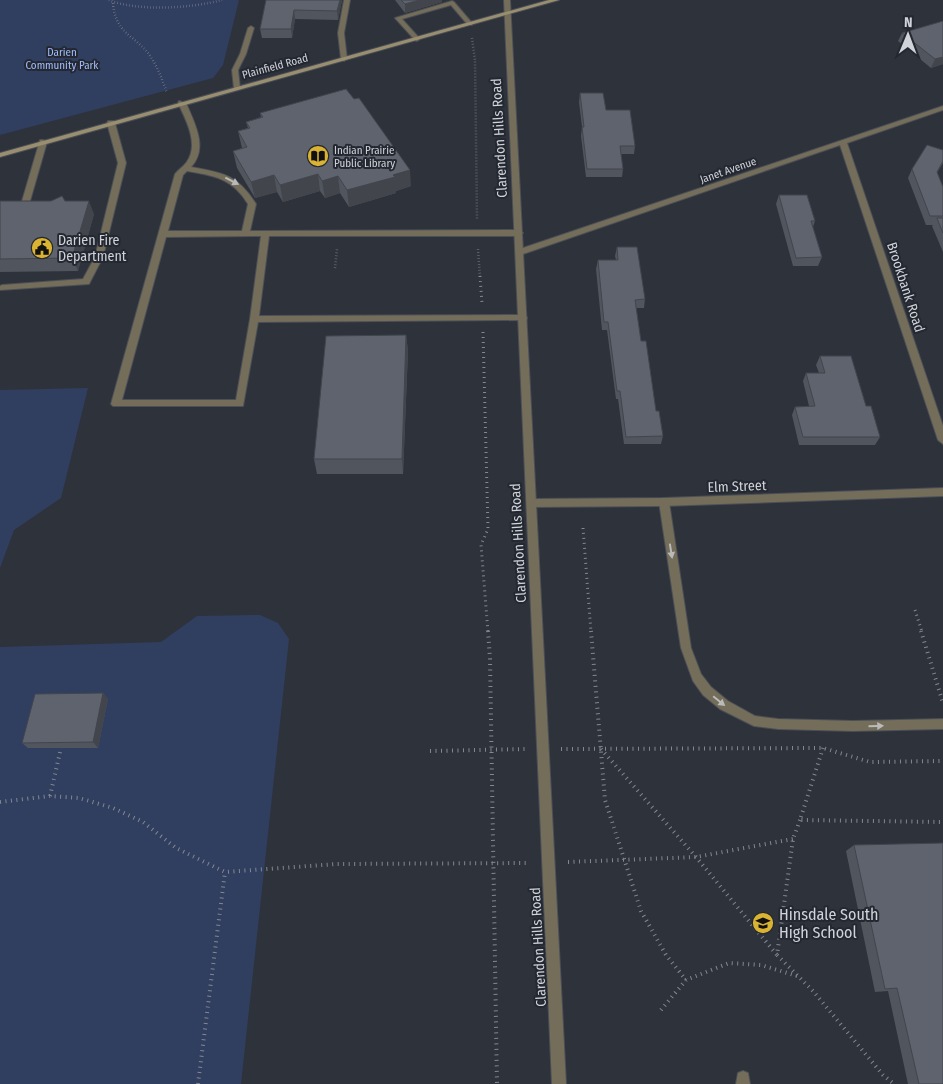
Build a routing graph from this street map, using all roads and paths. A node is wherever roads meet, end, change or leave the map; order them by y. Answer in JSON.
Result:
{"nodes":[{"id":1,"x":109,"y":0,"type":"edge"},
{"id":2,"x":222,"y":0,"type":"edge"},
{"id":3,"x":347,"y":0,"type":"edge"},
{"id":4,"x":507,"y":0,"type":"edge"},
{"id":5,"x":556,"y":0,"type":"edge"},
{"id":6,"x":452,"y":1,"type":"edge"},
{"id":7,"x":113,"y":3,"type":"junction"},
{"id":8,"x":508,"y":13,"type":"junction"},
{"id":9,"x":470,"y":24,"type":"junction"},
{"id":10,"x":251,"y":28,"type":"dead end"},
{"id":11,"x":472,"y":36,"type":"dead end"},
{"id":12,"x":417,"y":38,"type":"junction"},
{"id":13,"x":344,"y":59,"type":"junction"},
{"id":14,"x":236,"y":88,"type":"junction"},
{"id":15,"x":167,"y":94,"type":"dead end"},
{"id":16,"x":182,"y":103,"type":"junction"},
{"id":17,"x":943,"y":108,"type":"edge"},
{"id":18,"x":111,"y":123,"type":"junction"},
{"id":19,"x":43,"y":142,"type":"junction"},
{"id":20,"x":843,"y":142,"type":"junction"},
{"id":21,"x":0,"y":155,"type":"edge"},
{"id":22,"x":186,"y":168,"type":"junction"},
{"id":23,"x":24,"y":208,"type":"edge"},
{"id":24,"x":477,"y":222,"type":"dead end"},
{"id":25,"x":266,"y":233,"type":"junction"},
{"id":26,"x":518,"y":233,"type":"junction"},
{"id":27,"x":163,"y":234,"type":"junction"},
{"id":28,"x":245,"y":234,"type":"junction"},
{"id":29,"x":338,"y":241,"type":"dead end"},
{"id":30,"x":478,"y":244,"type":"dead end"},
{"id":31,"x":520,"y":252,"type":"junction"},
{"id":32,"x":335,"y":268,"type":"dead end"},
{"id":33,"x":2,"y":288,"type":"dead end"},
{"id":34,"x":482,"y":317,"type":"junction"},
{"id":35,"x":523,"y":318,"type":"junction"},
{"id":36,"x":254,"y":319,"type":"junction"},
{"id":37,"x":943,"y":440,"type":"edge"},
{"id":38,"x":943,"y":492,"type":"edge"},
{"id":39,"x":664,"y":502,"type":"junction"},
{"id":40,"x":532,"y":503,"type":"junction"},
{"id":41,"x":583,"y":528,"type":"dead end"},
{"id":42,"x":915,"y":610,"type":"dead end"},
{"id":43,"x":943,"y":703,"type":"edge"},
{"id":44,"x":943,"y":724,"type":"edge"},
{"id":45,"x":61,"y":748,"type":"edge"},
{"id":46,"x":600,"y":748,"type":"junction"},
{"id":47,"x":823,"y":748,"type":"junction"},
{"id":48,"x":543,"y":749,"type":"junction"},
{"id":49,"x":490,"y":750,"type":"junction"},
{"id":50,"x":430,"y":751,"type":"dead end"},
{"id":51,"x":943,"y":761,"type":"edge"},
{"id":52,"x":50,"y":796,"type":"junction"},
{"id":53,"x":0,"y":802,"type":"edge"},
{"id":54,"x":800,"y":820,"type":"junction"},
{"id":55,"x":943,"y":822,"type":"edge"},
{"id":56,"x":793,"y":840,"type":"junction"},
{"id":57,"x":696,"y":857,"type":"junction"},
{"id":58,"x":624,"y":860,"type":"junction"},
{"id":59,"x":549,"y":863,"type":"junction"},
{"id":60,"x":493,"y":864,"type":"junction"},
{"id":61,"x":225,"y":872,"type":"junction"},
{"id":62,"x":777,"y":955,"type":"junction"},
{"id":63,"x":798,"y":976,"type":"junction"},
{"id":64,"x":686,"y":980,"type":"junction"},
{"id":65,"x":661,"y":1010,"type":"dead end"},
{"id":66,"x":198,"y":1084,"type":"edge"},
{"id":67,"x":497,"y":1084,"type":"edge"},
{"id":68,"x":559,"y":1084,"type":"edge"},
{"id":69,"x":894,"y":1084,"type":"edge"}],
"edges":[{"from":1,"to":7,"type":"path"},
{"from":2,"to":7,"type":"path"},
{"from":3,"to":13,"type":"street"},
{"from":4,"to":8,"type":"street","name":"Clarendon Hills Road"},
{"from":5,"to":8,"type":"main road","name":"Plainfield Road"},
{"from":6,"to":9,"type":"street"},
{"from":6,"to":12,"type":"street"},
{"from":7,"to":15,"type":"path"},
{"from":8,"to":9,"type":"main road","name":"Plainfield Road"},
{"from":8,"to":26,"type":"street","name":"Clarendon Hills Road"},
{"from":9,"to":12,"type":"main road","name":"Plainfield Road"},
{"from":10,"to":14,"type":"street"},
{"from":11,"to":24,"type":"path"},
{"from":12,"to":13,"type":"main road","name":"Plainfield Road"},
{"from":13,"to":14,"type":"main road","name":"Plainfield Road"},
{"from":14,"to":16,"type":"main road","name":"Plainfield Road"},
{"from":16,"to":18,"type":"main road","name":"Plainfield Road"},
{"from":16,"to":22,"type":"street"},
{"from":17,"to":20,"type":"street","name":"Janet Avenue"},
{"from":18,"to":19,"type":"main road","name":"Plainfield Road"},
{"from":18,"to":33,"type":"street"},
{"from":19,"to":21,"type":"main road","name":"Plainfield Road"},
{"from":19,"to":23,"type":"street"},
{"from":20,"to":31,"type":"street","name":"Janet Avenue"},
{"from":20,"to":37,"type":"street","name":"Brookbank Road"},
{"from":22,"to":27,"type":"street"},
{"from":22,"to":28,"type":"street","one_way":true},
{"from":25,"to":26,"type":"street"},
{"from":25,"to":28,"type":"street"},
{"from":25,"to":36,"type":"street"},
{"from":26,"to":31,"type":"street","name":"Clarendon Hills Road"},
{"from":27,"to":28,"type":"street"},
{"from":27,"to":36,"type":"street"},
{"from":29,"to":32,"type":"path"},
{"from":30,"to":34,"type":"path"},
{"from":31,"to":35,"type":"street","name":"Clarendon Hills Road"},
{"from":34,"to":35,"type":"street"},
{"from":34,"to":36,"type":"street"},
{"from":34,"to":49,"type":"path"},
{"from":35,"to":40,"type":"street","name":"Clarendon Hills Road"},
{"from":38,"to":39,"type":"street","name":"Elm Street"},
{"from":39,"to":40,"type":"street","name":"Elm Street"},
{"from":39,"to":44,"type":"street","one_way":true},
{"from":40,"to":48,"type":"street","name":"Clarendon Hills Road"},
{"from":41,"to":46,"type":"path"},
{"from":42,"to":43,"type":"path"},
{"from":45,"to":52,"type":"path"},
{"from":46,"to":47,"type":"path"},
{"from":46,"to":48,"type":"path"},
{"from":46,"to":57,"type":"path"},
{"from":46,"to":58,"type":"path"},
{"from":47,"to":51,"type":"path"},
{"from":47,"to":54,"type":"path"},
{"from":48,"to":49,"type":"path"},
{"from":48,"to":59,"type":"street","name":"Clarendon Hills Road"},
{"from":49,"to":50,"type":"path"},
{"from":49,"to":60,"type":"path"},
{"from":52,"to":53,"type":"path"},
{"from":52,"to":61,"type":"path"},
{"from":54,"to":55,"type":"path"},
{"from":54,"to":56,"type":"path"},
{"from":56,"to":57,"type":"path"},
{"from":56,"to":62,"type":"path"},
{"from":57,"to":58,"type":"path"},
{"from":57,"to":62,"type":"path"},
{"from":58,"to":59,"type":"path"},
{"from":58,"to":64,"type":"path"},
{"from":59,"to":60,"type":"path"},
{"from":59,"to":68,"type":"street","name":"Clarendon Hills Road"},
{"from":60,"to":61,"type":"path"},
{"from":60,"to":67,"type":"path"},
{"from":61,"to":66,"type":"path"},
{"from":62,"to":63,"type":"path"},
{"from":63,"to":64,"type":"path"},
{"from":63,"to":69,"type":"path"},
{"from":64,"to":65,"type":"path"}]}
